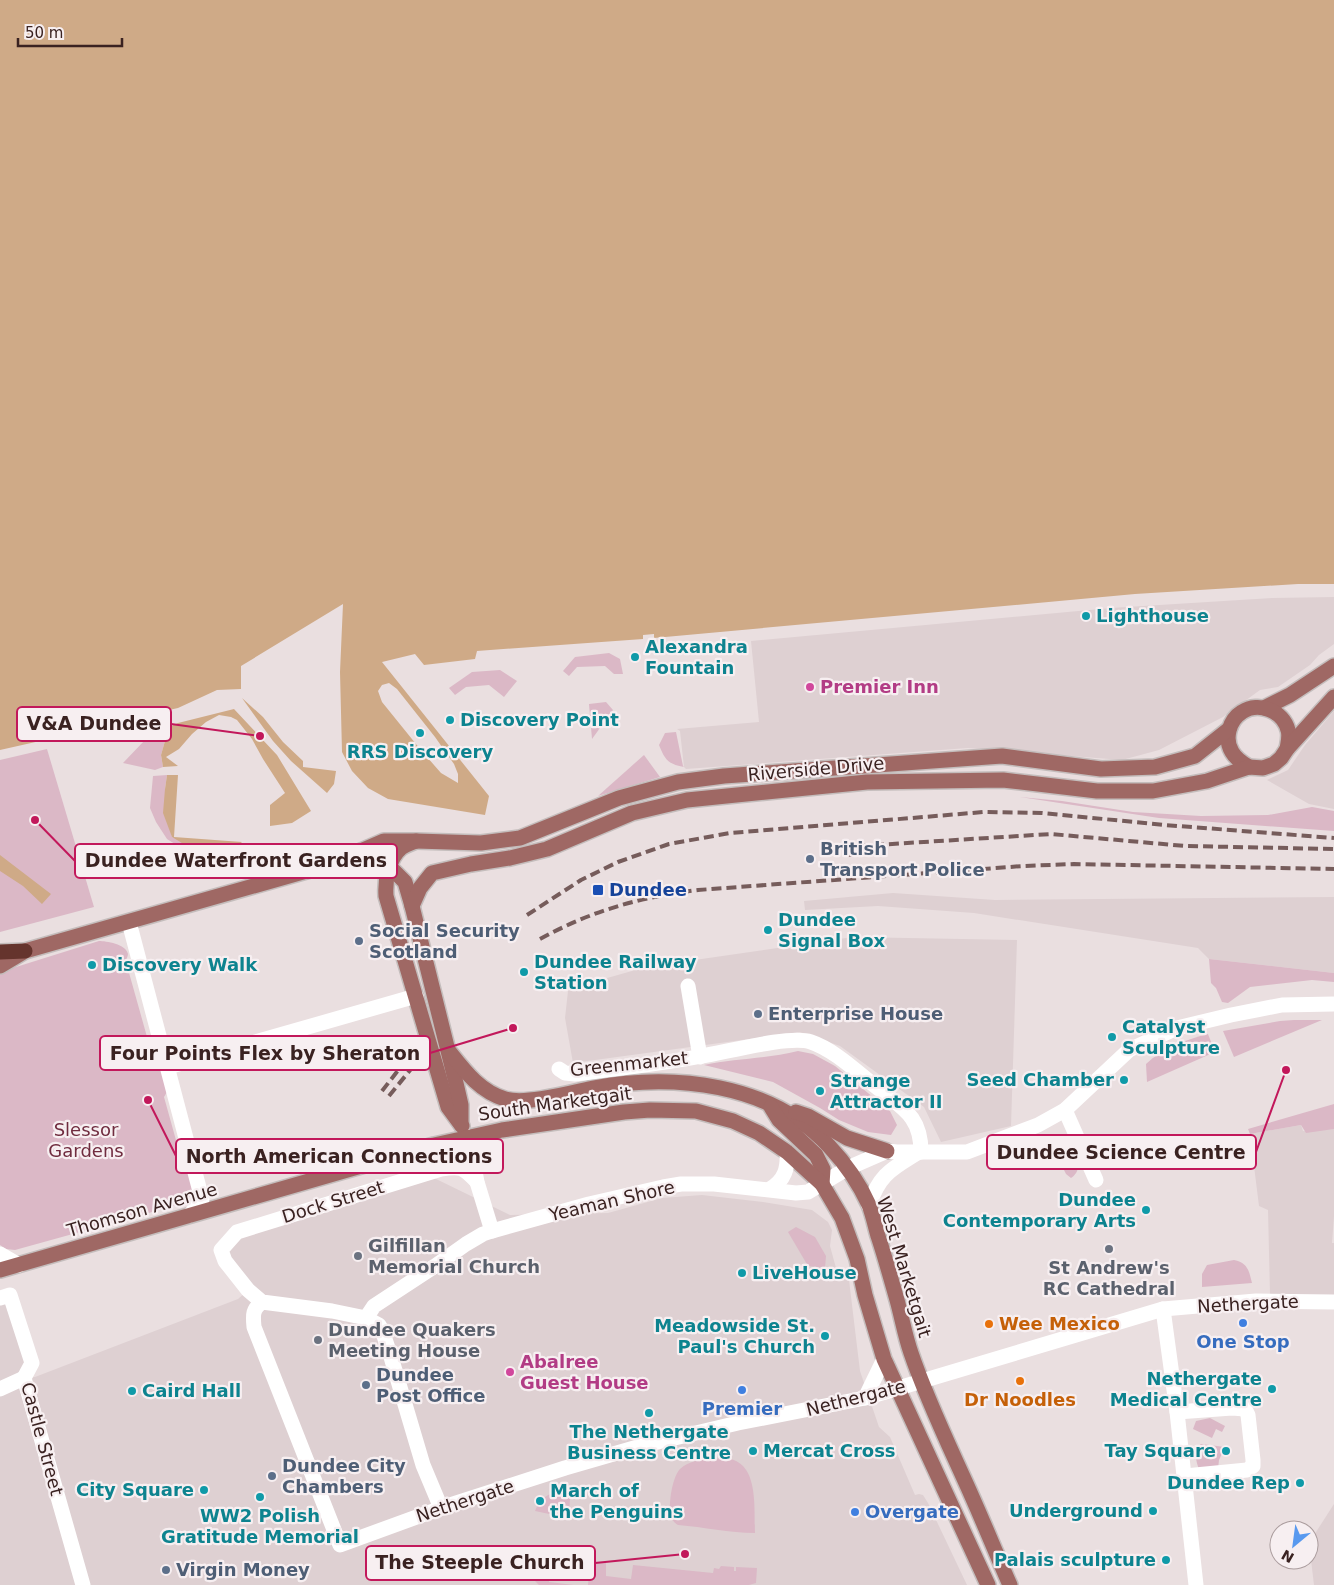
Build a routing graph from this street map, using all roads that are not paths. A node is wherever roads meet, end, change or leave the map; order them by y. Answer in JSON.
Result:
{"nodes":[{"id":1,"x":1334,"y":666,"type":"edge"},
{"id":2,"x":1334,"y":697,"type":"edge"},
{"id":3,"x":1264,"y":708,"type":"junction"},
{"id":4,"x":1229,"y":728,"type":"junction"},
{"id":5,"x":1286,"y":749,"type":"junction"},
{"id":6,"x":1249,"y":767,"type":"junction"},
{"id":7,"x":416,"y":841,"type":"junction"},
{"id":8,"x":331,"y":864,"type":"junction"},
{"id":9,"x":390,"y":867,"type":"junction"},
{"id":10,"x":412,"y":906,"type":"junction"},
{"id":11,"x":129,"y":922,"type":"junction"},
{"id":12,"x":24,"y":951,"type":"junction"},
{"id":13,"x":0,"y":952,"type":"edge"},
{"id":14,"x":0,"y":966,"type":"edge"},
{"id":15,"x":688,"y":986,"type":"dead end"},
{"id":16,"x":416,"y":996,"type":"junction"},
{"id":17,"x":1334,"y":1004,"type":"edge"},
{"id":18,"x":448,"y":1050,"type":"junction"},
{"id":19,"x":700,"y":1056,"type":"junction"},
{"id":20,"x":168,"y":1066,"type":"junction"},
{"id":21,"x":559,"y":1069,"type":"dead end"},
{"id":22,"x":649,"y":1082,"type":"joint"},
{"id":23,"x":769,"y":1104,"type":"junction"},
{"id":24,"x":1065,"y":1110,"type":"junction"},
{"id":25,"x":464,"y":1130,"type":"junction"},
{"id":26,"x":887,"y":1151,"type":"junction"},
{"id":27,"x":787,"y":1152,"type":"junction"},
{"id":28,"x":921,"y":1152,"type":"junction"},
{"id":29,"x":848,"y":1168,"type":"junction"},
{"id":30,"x":1096,"y":1180,"type":"dead end"},
{"id":31,"x":477,"y":1182,"type":"junction"},
{"id":32,"x":822,"y":1184,"type":"junction"},
{"id":33,"x":770,"y":1189,"type":"junction"},
{"id":34,"x":869,"y":1206,"type":"junction"},
{"id":35,"x":190,"y":1215,"type":"junction"},
{"id":36,"x":492,"y":1231,"type":"junction"},
{"id":37,"x":0,"y":1254,"type":"edge"},
{"id":38,"x":20,"y":1265,"type":"junction"},
{"id":39,"x":0,"y":1270,"type":"edge"},
{"id":40,"x":5,"y":1296,"type":"edge"},
{"id":41,"x":262,"y":1302,"type":"junction"},
{"id":42,"x":1334,"y":1302,"type":"edge"},
{"id":43,"x":1163,"y":1309,"type":"junction"},
{"id":44,"x":366,"y":1318,"type":"junction"},
{"id":45,"x":884,"y":1359,"type":"junction"},
{"id":46,"x":24,"y":1378,"type":"junction"},
{"id":47,"x":922,"y":1381,"type":"junction"},
{"id":48,"x":897,"y":1388,"type":"junction"},
{"id":49,"x":0,"y":1389,"type":"edge"},
{"id":50,"x":865,"y":1398,"type":"junction"},
{"id":51,"x":1177,"y":1412,"type":"junction"},
{"id":52,"x":1184,"y":1476,"type":"junction"},
{"id":53,"x":441,"y":1508,"type":"junction"},
{"id":54,"x":83,"y":1585,"type":"edge"},
{"id":55,"x":988,"y":1585,"type":"edge"},
{"id":56,"x":1010,"y":1585,"type":"edge"},
{"id":57,"x":1196,"y":1585,"type":"edge"}],
"edges":[{"from":1,"to":3,"type":"main road","name":"Riverside Drive"},
{"from":2,"to":5,"type":"main road","name":"Riverside Drive"},
{"from":3,"to":4,"type":"main road","name":"Riverside Drive"},
{"from":3,"to":5,"type":"main road"},
{"from":4,"to":6,"type":"main road"},
{"from":4,"to":7,"type":"main road","name":"Riverside Drive"},
{"from":5,"to":6,"type":"main road","name":"Riverside Drive"},
{"from":6,"to":10,"type":"main road","name":"Riverside Drive"},
{"from":7,"to":8,"type":"main road","name":"Riverside Drive"},
{"from":7,"to":9,"type":"main road"},
{"from":8,"to":9,"type":"main road"},
{"from":8,"to":11,"type":"main road"},
{"from":9,"to":10,"type":"main road"},
{"from":9,"to":16,"type":"main road"},
{"from":10,"to":18,"type":"main road"},
{"from":11,"to":12,"type":"main road"},
{"from":11,"to":20,"type":"street"},
{"from":12,"to":13,"type":"highway"},
{"from":12,"to":14,"type":"main road"},
{"from":15,"to":19,"type":"street","name":"Greenmarket"},
{"from":16,"to":20,"type":"street"},
{"from":16,"to":25,"type":"main road"},
{"from":17,"to":24,"type":"street"},
{"from":18,"to":22,"type":"main road","name":"South Marketgait"},
{"from":18,"to":25,"type":"main road"},
{"from":19,"to":21,"type":"street","name":"Greenmarket"},
{"from":19,"to":28,"type":"street","name":"Greenmarket"},
{"from":20,"to":35,"type":"street"},
{"from":22,"to":23,"type":"main road","name":"West Marketgait"},
{"from":23,"to":26,"type":"main road"},
{"from":23,"to":29,"type":"main road","name":"West Marketgait"},
{"from":23,"to":32,"type":"main road"},
{"from":24,"to":28,"type":"street"},
{"from":24,"to":30,"type":"street"},
{"from":25,"to":27,"type":"main road","name":"South Marketgait"},
{"from":25,"to":31,"type":"street"},
{"from":25,"to":35,"type":"main road","name":"Thomson Avenue"},
{"from":26,"to":28,"type":"street"},
{"from":26,"to":29,"type":"street"},
{"from":27,"to":32,"type":"main road"},
{"from":27,"to":33,"type":"street"},
{"from":28,"to":34,"type":"street"},
{"from":29,"to":32,"type":"street"},
{"from":29,"to":34,"type":"main road","name":"West Marketgait"},
{"from":31,"to":36,"type":"street"},
{"from":31,"to":41,"type":"street","name":"Dock Street"},
{"from":32,"to":33,"type":"street","name":"Yeaman Shore"},
{"from":32,"to":45,"type":"main road"},
{"from":33,"to":36,"type":"street","name":"Yeaman Shore"},
{"from":34,"to":47,"type":"main road","name":"West Marketgait"},
{"from":35,"to":38,"type":"main road","name":"Thomson Avenue"},
{"from":36,"to":44,"type":"street","name":"Yeaman Shore"},
{"from":37,"to":38,"type":"street"},
{"from":38,"to":39,"type":"main road","name":"Thomson Avenue"},
{"from":40,"to":46,"type":"street","name":"Castle Street"},
{"from":41,"to":44,"type":"street"},
{"from":41,"to":53,"type":"street","name":"Nethergate"},
{"from":42,"to":43,"type":"street","name":"Nethergate"},
{"from":43,"to":47,"type":"street","name":"Nethergate"},
{"from":43,"to":51,"type":"street"},
{"from":44,"to":53,"type":"street"},
{"from":45,"to":48,"type":"main road"},
{"from":45,"to":50,"type":"street"},
{"from":46,"to":49,"type":"street"},
{"from":46,"to":54,"type":"street","name":"Castle Street"},
{"from":47,"to":48,"type":"street","name":"Nethergate"},
{"from":47,"to":56,"type":"main road","name":"West Marketgait"},
{"from":48,"to":50,"type":"street","name":"Nethergate"},
{"from":48,"to":55,"type":"main road"},
{"from":50,"to":53,"type":"street","name":"Nethergate"},
{"from":51,"to":52,"type":"street"},
{"from":51,"to":52,"type":"street"},
{"from":52,"to":57,"type":"street"}]}
